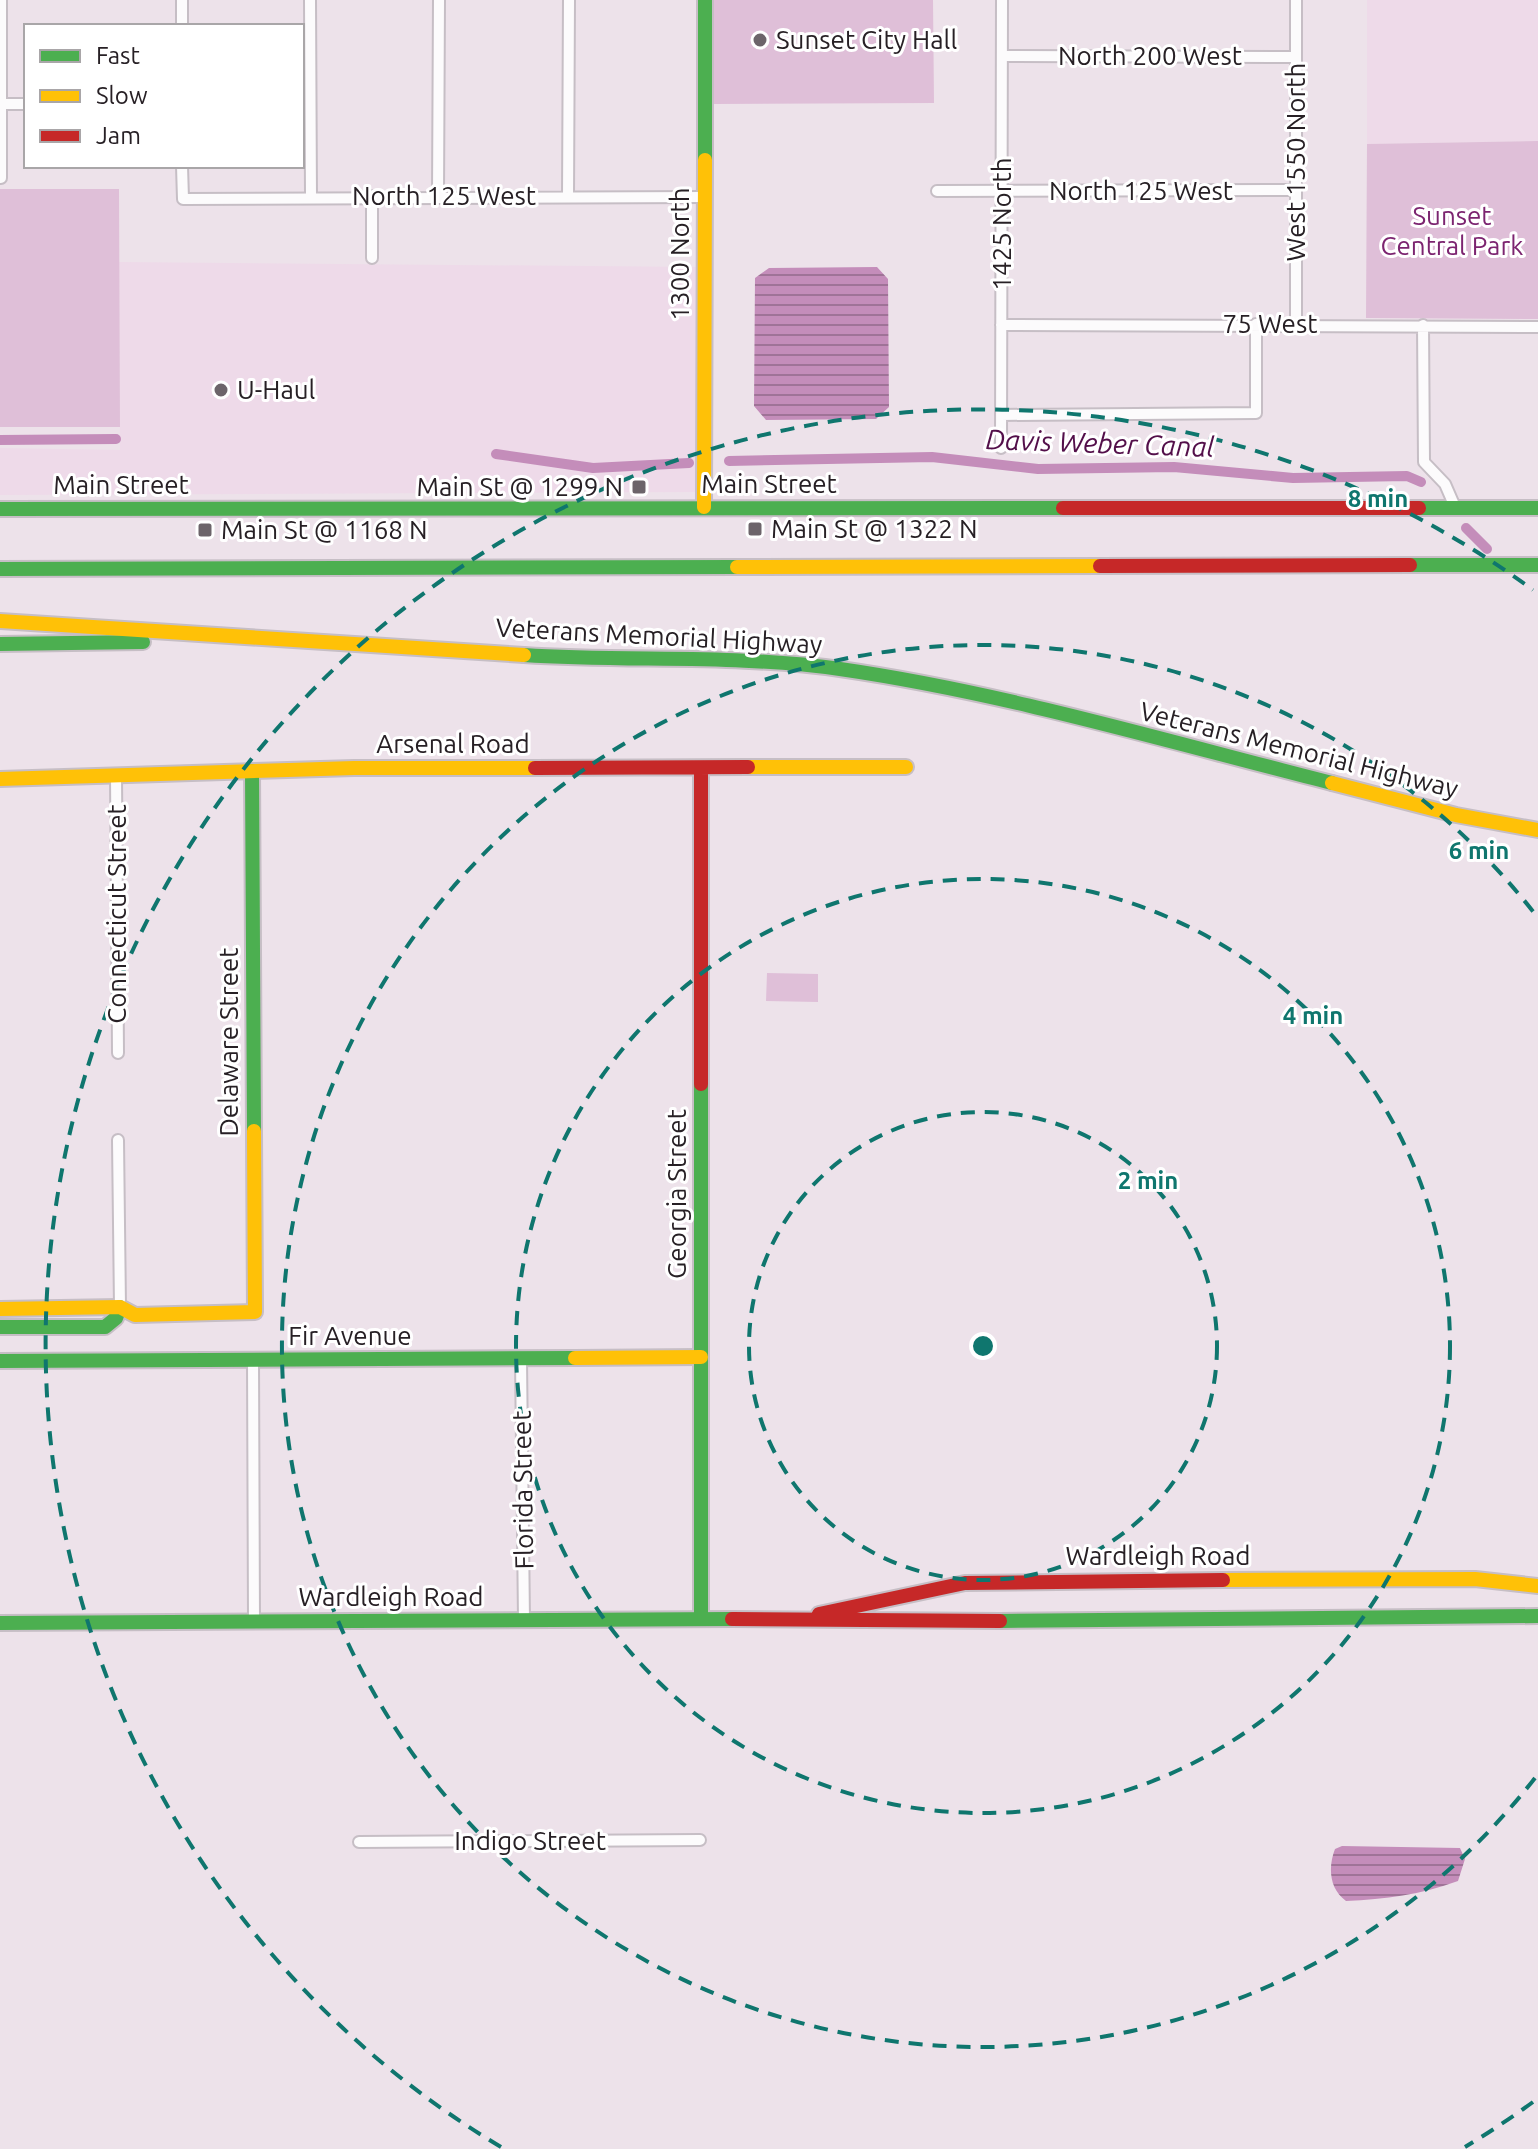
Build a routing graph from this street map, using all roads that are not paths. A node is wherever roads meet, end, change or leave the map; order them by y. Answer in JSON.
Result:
{"nodes":[{"id":1,"x":1,"y":0,"type":"edge"},
{"id":2,"x":182,"y":0,"type":"edge"},
{"id":3,"x":310,"y":0,"type":"edge"},
{"id":4,"x":439,"y":0,"type":"edge"},
{"id":5,"x":569,"y":0,"type":"edge"},
{"id":6,"x":705,"y":0,"type":"edge"},
{"id":7,"x":1002,"y":0,"type":"edge"},
{"id":8,"x":1296,"y":0,"type":"edge"},
{"id":9,"x":182,"y":24,"type":"edge"},
{"id":10,"x":1003,"y":56,"type":"junction"},
{"id":11,"x":1296,"y":57,"type":"junction"},
{"id":12,"x":2,"y":104,"type":"edge"},
{"id":13,"x":24,"y":104,"type":"edge"},
{"id":14,"x":182,"y":168,"type":"edge"},
{"id":15,"x":1,"y":178,"type":"edge"},
{"id":16,"x":1296,"y":190,"type":"junction"},
{"id":17,"x":937,"y":191,"type":"dead end"},
{"id":18,"x":1003,"y":191,"type":"junction"},
{"id":19,"x":438,"y":195,"type":"junction"},
{"id":20,"x":311,"y":196,"type":"junction"},
{"id":21,"x":372,"y":196,"type":"junction"},
{"id":22,"x":568,"y":197,"type":"junction"},
{"id":23,"x":704,"y":197,"type":"junction"},
{"id":24,"x":372,"y":258,"type":"dead end"},
{"id":25,"x":1256,"y":324,"type":"junction"},
{"id":26,"x":1296,"y":324,"type":"junction"},
{"id":27,"x":1001,"y":325,"type":"junction"},
{"id":28,"x":1423,"y":325,"type":"junction"},
{"id":29,"x":1538,"y":327,"type":"edge"},
{"id":30,"x":1001,"y":415,"type":"junction"},
{"id":31,"x":1001,"y":448,"type":"dead end"},
{"id":32,"x":704,"y":507,"type":"junction"},
{"id":33,"x":1455,"y":507,"type":"junction"},
{"id":34,"x":1538,"y":508,"type":"edge"},
{"id":35,"x":0,"y":509,"type":"edge"},
{"id":36,"x":1538,"y":565,"type":"edge"},
{"id":37,"x":0,"y":569,"type":"edge"},
{"id":38,"x":0,"y":621,"type":"edge"},
{"id":39,"x":286,"y":642,"type":"junction"},
{"id":40,"x":0,"y":644,"type":"edge"},
{"id":41,"x":906,"y":767,"type":"dead end"},
{"id":42,"x":701,"y":769,"type":"junction"},
{"id":43,"x":252,"y":771,"type":"junction"},
{"id":44,"x":116,"y":775,"type":"junction"},
{"id":45,"x":0,"y":779,"type":"edge"},
{"id":46,"x":1538,"y":830,"type":"edge"},
{"id":47,"x":118,"y":1053,"type":"dead end"},
{"id":48,"x":118,"y":1140,"type":"dead end"},
{"id":49,"x":120,"y":1307,"type":"junction"},
{"id":50,"x":0,"y":1309,"type":"edge"},
{"id":51,"x":0,"y":1327,"type":"edge"},
{"id":52,"x":701,"y":1357,"type":"junction"},
{"id":53,"x":253,"y":1359,"type":"junction"},
{"id":54,"x":521,"y":1360,"type":"junction"},
{"id":55,"x":0,"y":1361,"type":"edge"},
{"id":56,"x":1538,"y":1586,"type":"edge"},
{"id":57,"x":1538,"y":1616,"type":"edge"},
{"id":58,"x":701,"y":1619,"type":"junction"},
{"id":59,"x":783,"y":1619,"type":"junction"},
{"id":60,"x":524,"y":1620,"type":"junction"},
{"id":61,"x":254,"y":1622,"type":"junction"},
{"id":62,"x":0,"y":1623,"type":"edge"},
{"id":63,"x":700,"y":1840,"type":"dead end"},
{"id":64,"x":359,"y":1842,"type":"dead end"}],
"edges":[{"from":1,"to":12,"type":"street"},
{"from":2,"to":9,"type":"street"},
{"from":3,"to":20,"type":"street"},
{"from":4,"to":19,"type":"street"},
{"from":5,"to":22,"type":"street"},
{"from":6,"to":23,"type":"main road","name":"1300 North"},
{"from":7,"to":10,"type":"street","name":"1425 North"},
{"from":8,"to":11,"type":"street","name":"West 1550 North"},
{"from":10,"to":11,"type":"street","name":"North 200 West"},
{"from":10,"to":18,"type":"street","name":"1425 North"},
{"from":11,"to":16,"type":"street","name":"West 1550 North"},
{"from":12,"to":13,"type":"street"},
{"from":12,"to":15,"type":"street"},
{"from":14,"to":20,"type":"street","name":"North 125 West"},
{"from":16,"to":18,"type":"street","name":"North 125 West"},
{"from":16,"to":26,"type":"street","name":"West 1550 North"},
{"from":17,"to":18,"type":"street","name":"North 125 West"},
{"from":18,"to":27,"type":"street","name":"1425 North"},
{"from":19,"to":21,"type":"street","name":"North 125 West"},
{"from":19,"to":22,"type":"street","name":"North 125 West"},
{"from":20,"to":21,"type":"street","name":"North 125 West"},
{"from":21,"to":24,"type":"street"},
{"from":22,"to":23,"type":"street","name":"North 125 West"},
{"from":23,"to":32,"type":"main road","name":"1300 North"},
{"from":25,"to":26,"type":"street","name":"75 West"},
{"from":25,"to":27,"type":"street","name":"75 West"},
{"from":25,"to":30,"type":"street"},
{"from":26,"to":28,"type":"street","name":"75 West"},
{"from":27,"to":30,"type":"street","name":"1425 North"},
{"from":28,"to":29,"type":"street","name":"75 West"},
{"from":28,"to":33,"type":"street"},
{"from":30,"to":31,"type":"street","name":"1425 North"},
{"from":32,"to":33,"type":"main road","name":"Main Street"},
{"from":32,"to":35,"type":"main road","name":"Main Street"},
{"from":33,"to":34,"type":"main road","name":"Main Street"},
{"from":36,"to":37,"type":"main road"},
{"from":38,"to":39,"type":"main road","name":"Veterans Memorial Highway"},
{"from":39,"to":40,"type":"main road"},
{"from":39,"to":46,"type":"main road","name":"Veterans Memorial Highway"},
{"from":41,"to":42,"type":"main road","name":"Arsenal Road"},
{"from":42,"to":43,"type":"main road","name":"Arsenal Road"},
{"from":42,"to":52,"type":"main road","name":"Georgia Street"},
{"from":43,"to":44,"type":"main road","name":"Arsenal Road"},
{"from":43,"to":49,"type":"main road","name":"Delaware Street"},
{"from":44,"to":45,"type":"main road","name":"Arsenal Road"},
{"from":44,"to":47,"type":"street","name":"Connecticut Street"},
{"from":48,"to":49,"type":"street"},
{"from":49,"to":50,"type":"main road"},
{"from":49,"to":51,"type":"main road"},
{"from":52,"to":54,"type":"main road","name":"Fir Avenue"},
{"from":52,"to":58,"type":"main road","name":"Georgia Street"},
{"from":53,"to":54,"type":"main road","name":"Fir Avenue"},
{"from":53,"to":55,"type":"main road","name":"Fir Avenue"},
{"from":53,"to":61,"type":"street"},
{"from":54,"to":60,"type":"street","name":"Florida Street"},
{"from":56,"to":59,"type":"main road","name":"Wardleigh Road"},
{"from":57,"to":59,"type":"main road","name":"Wardleigh Road"},
{"from":58,"to":59,"type":"main road","name":"Wardleigh Road"},
{"from":58,"to":60,"type":"main road","name":"Wardleigh Road"},
{"from":60,"to":61,"type":"main road","name":"Wardleigh Road"},
{"from":61,"to":62,"type":"main road","name":"Wardleigh Road"},
{"from":63,"to":64,"type":"street","name":"Indigo Street"}]}
